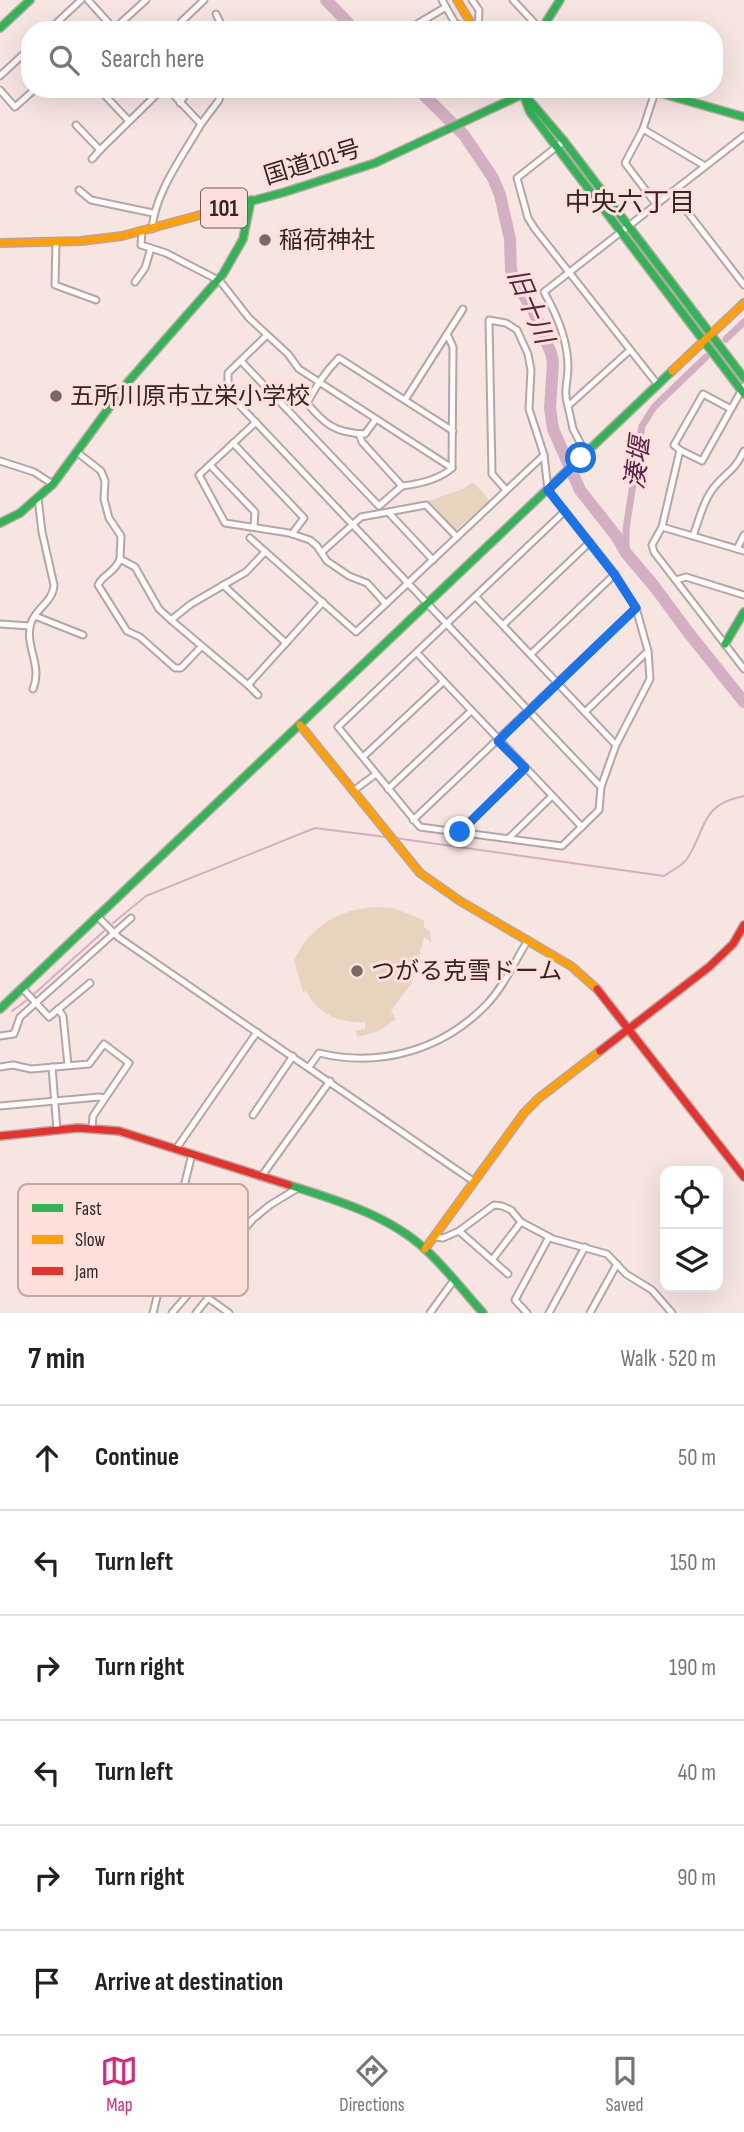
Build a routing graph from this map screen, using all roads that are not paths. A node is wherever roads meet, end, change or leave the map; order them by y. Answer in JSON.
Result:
{"nodes":[{"id":1,"x":30,"y":0,"type":"edge"},
{"id":2,"x":81,"y":0,"type":"edge"},
{"id":3,"x":88,"y":0,"type":"edge"},
{"id":4,"x":146,"y":0,"type":"edge"},
{"id":5,"x":204,"y":0,"type":"edge"},
{"id":6,"x":442,"y":0,"type":"edge"},
{"id":7,"x":457,"y":0,"type":"edge"},
{"id":8,"x":513,"y":0,"type":"edge"},
{"id":9,"x":560,"y":0,"type":"edge"},
{"id":10,"x":474,"y":1,"type":"edge"},
{"id":11,"x":446,"y":6,"type":"junction"},
{"id":12,"x":216,"y":14,"type":"dead end"},
{"id":13,"x":59,"y":21,"type":"edge"},
{"id":14,"x":106,"y":21,"type":"edge"},
{"id":15,"x":123,"y":21,"type":"edge"},
{"id":16,"x":182,"y":21,"type":"edge"},
{"id":17,"x":220,"y":21,"type":"edge"},
{"id":18,"x":422,"y":21,"type":"edge"},
{"id":19,"x":454,"y":21,"type":"edge"},
{"id":20,"x":470,"y":21,"type":"edge"},
{"id":21,"x":477,"y":21,"type":"edge"},
{"id":22,"x":533,"y":21,"type":"edge"},
{"id":23,"x":547,"y":21,"type":"edge"},
{"id":24,"x":0,"y":28,"type":"edge"},
{"id":25,"x":21,"y":56,"type":"edge"},
{"id":26,"x":0,"y":76,"type":"edge"},
{"id":27,"x":0,"y":90,"type":"edge"},
{"id":28,"x":25,"y":98,"type":"edge"},
{"id":29,"x":107,"y":98,"type":"edge"},
{"id":30,"x":153,"y":98,"type":"edge"},
{"id":31,"x":176,"y":98,"type":"edge"},
{"id":32,"x":184,"y":98,"type":"edge"},
{"id":33,"x":219,"y":98,"type":"edge"},
{"id":34,"x":509,"y":98,"type":"edge"},
{"id":35,"x":524,"y":98,"type":"edge"},
{"id":36,"x":529,"y":98,"type":"edge"},
{"id":37,"x":653,"y":98,"type":"edge"},
{"id":38,"x":676,"y":98,"type":"edge"},
{"id":39,"x":180,"y":103,"type":"junction"},
{"id":40,"x":744,"y":117,"type":"edge"},
{"id":41,"x":129,"y":121,"type":"junction"},
{"id":42,"x":201,"y":124,"type":"junction"},
{"id":43,"x":76,"y":125,"type":"dead end"},
{"id":44,"x":643,"y":129,"type":"junction"},
{"id":45,"x":744,"y":136,"type":"edge"},
{"id":46,"x":564,"y":141,"type":"junction"},
{"id":47,"x":557,"y":146,"type":"junction"},
{"id":48,"x":100,"y":150,"type":"junction"},
{"id":49,"x":92,"y":159,"type":"dead end"},
{"id":50,"x":705,"y":166,"type":"junction"},
{"id":51,"x":79,"y":190,"type":"dead end"},
{"id":52,"x":672,"y":192,"type":"junction"},
{"id":53,"x":251,"y":200,"type":"junction"},
{"id":54,"x":656,"y":204,"type":"junction"},
{"id":55,"x":153,"y":213,"type":"junction"},
{"id":56,"x":152,"y":229,"type":"junction"},
{"id":57,"x":625,"y":229,"type":"junction"},
{"id":58,"x":142,"y":231,"type":"junction"},
{"id":59,"x":56,"y":242,"type":"junction"},
{"id":60,"x":0,"y":243,"type":"edge"},
{"id":61,"x":151,"y":248,"type":"junction"},
{"id":62,"x":569,"y":272,"type":"junction"},
{"id":63,"x":220,"y":281,"type":"junction"},
{"id":64,"x":135,"y":282,"type":"dead end"},
{"id":65,"x":744,"y":285,"type":"edge"},
{"id":66,"x":96,"y":300,"type":"dead end"},
{"id":67,"x":744,"y":303,"type":"edge"},
{"id":68,"x":463,"y":309,"type":"dead end"},
{"id":69,"x":447,"y":334,"type":"junction"},
{"id":70,"x":712,"y":334,"type":"junction"},
{"id":71,"x":267,"y":335,"type":"junction"},
{"id":72,"x":704,"y":341,"type":"junction"},
{"id":73,"x":630,"y":350,"type":"junction"},
{"id":74,"x":241,"y":361,"type":"junction"},
{"id":75,"x":744,"y":378,"type":"edge"},
{"id":76,"x":320,"y":383,"type":"junction"},
{"id":77,"x":658,"y":385,"type":"junction"},
{"id":78,"x":743,"y":390,"type":"edge"},
{"id":79,"x":405,"y":400,"type":"junction"},
{"id":80,"x":569,"y":406,"type":"junction"},
{"id":81,"x":731,"y":409,"type":"junction"},
{"id":82,"x":376,"y":419,"type":"junction"},
{"id":83,"x":256,"y":422,"type":"junction"},
{"id":84,"x":453,"y":431,"type":"junction"},
{"id":85,"x":359,"y":434,"type":"junction"},
{"id":86,"x":233,"y":443,"type":"junction"},
{"id":87,"x":680,"y":450,"type":"junction"},
{"id":88,"x":744,"y":451,"type":"edge"},
{"id":89,"x":78,"y":453,"type":"junction"},
{"id":90,"x":544,"y":454,"type":"junction"},
{"id":91,"x":583,"y":456,"type":"junction"},
{"id":92,"x":0,"y":461,"type":"edge"},
{"id":93,"x":211,"y":465,"type":"junction"},
{"id":94,"x":452,"y":468,"type":"junction"},
{"id":95,"x":51,"y":483,"type":"junction"},
{"id":96,"x":402,"y":486,"type":"junction"},
{"id":97,"x":506,"y":490,"type":"junction"},
{"id":98,"x":548,"y":490,"type":"junction"},
{"id":99,"x":38,"y":498,"type":"junction"},
{"id":100,"x":565,"y":511,"type":"junction"},
{"id":101,"x":389,"y":513,"type":"junction"},
{"id":102,"x":0,"y":523,"type":"edge"},
{"id":103,"x":353,"y":524,"type":"junction"},
{"id":104,"x":254,"y":526,"type":"junction"},
{"id":105,"x":662,"y":527,"type":"junction"},
{"id":106,"x":292,"y":534,"type":"junction"},
{"id":107,"x":744,"y":535,"type":"edge"},
{"id":108,"x":693,"y":536,"type":"junction"},
{"id":109,"x":457,"y":537,"type":"junction"},
{"id":110,"x":250,"y":538,"type":"dead end"},
{"id":111,"x":590,"y":542,"type":"junction"},
{"id":112,"x":741,"y":550,"type":"edge"},
{"id":113,"x":265,"y":552,"type":"junction"},
{"id":114,"x":322,"y":552,"type":"junction"},
{"id":115,"x":120,"y":559,"type":"junction"},
{"id":116,"x":433,"y":560,"type":"junction"},
{"id":117,"x":614,"y":574,"type":"junction"},
{"id":118,"x":676,"y":580,"type":"junction"},
{"id":119,"x":409,"y":583,"type":"junction"},
{"id":120,"x":223,"y":585,"type":"junction"},
{"id":121,"x":744,"y":595,"type":"edge"},
{"id":122,"x":476,"y":597,"type":"junction"},
{"id":123,"x":323,"y":603,"type":"junction"},
{"id":124,"x":387,"y":604,"type":"junction"},
{"id":125,"x":428,"y":604,"type":"junction"},
{"id":126,"x":636,"y":608,"type":"junction"},
{"id":127,"x":744,"y":612,"type":"edge"},
{"id":128,"x":35,"y":615,"type":"junction"},
{"id":129,"x":171,"y":620,"type":"junction"},
{"id":130,"x":0,"y":624,"type":"edge"},
{"id":131,"x":447,"y":624,"type":"junction"},
{"id":132,"x":503,"y":625,"type":"junction"},
{"id":133,"x":30,"y":626,"type":"junction"},
{"id":134,"x":83,"y":635,"type":"dead end"},
{"id":135,"x":286,"y":643,"type":"junction"},
{"id":136,"x":725,"y":644,"type":"junction"},
{"id":137,"x":201,"y":647,"type":"junction"},
{"id":138,"x":648,"y":651,"type":"junction"},
{"id":139,"x":417,"y":653,"type":"junction"},
{"id":140,"x":531,"y":654,"type":"junction"},
{"id":141,"x":744,"y":669,"type":"edge"},
{"id":142,"x":443,"y":682,"type":"junction"},
{"id":143,"x":558,"y":683,"type":"junction"},
{"id":144,"x":248,"y":685,"type":"junction"},
{"id":145,"x":33,"y":690,"type":"dead end"},
{"id":146,"x":258,"y":695,"type":"dead end"},
{"id":147,"x":471,"y":711,"type":"junction"},
{"id":148,"x":529,"y":711,"type":"junction"},
{"id":149,"x":585,"y":712,"type":"junction"},
{"id":150,"x":300,"y":725,"type":"junction"},
{"id":151,"x":498,"y":741,"type":"junction"},
{"id":152,"x":616,"y":745,"type":"junction"},
{"id":153,"x":363,"y":757,"type":"junction"},
{"id":154,"x":525,"y":768,"type":"junction"},
{"id":155,"x":376,"y":774,"type":"junction"},
{"id":156,"x":601,"y":787,"type":"junction"},
{"id":157,"x":388,"y":789,"type":"junction"},
{"id":158,"x":353,"y":791,"type":"junction"},
{"id":159,"x":552,"y":796,"type":"junction"},
{"id":160,"x":413,"y":820,"type":"junction"},
{"id":161,"x":582,"y":827,"type":"junction"},
{"id":162,"x":460,"y":832,"type":"junction"},
{"id":163,"x":509,"y":838,"type":"junction"},
{"id":164,"x":98,"y":917,"type":"junction"},
{"id":165,"x":131,"y":918,"type":"dead end"},
{"id":166,"x":744,"y":925,"type":"edge"},
{"id":167,"x":114,"y":933,"type":"junction"},
{"id":168,"x":528,"y":940,"type":"junction"},
{"id":169,"x":90,"y":982,"type":"dead end"},
{"id":170,"x":22,"y":988,"type":"junction"},
{"id":171,"x":36,"y":1003,"type":"junction"},
{"id":172,"x":0,"y":1009,"type":"edge"},
{"id":173,"x":58,"y":1009,"type":"junction"},
{"id":174,"x":629,"y":1029,"type":"junction"},
{"id":175,"x":257,"y":1032,"type":"junction"},
{"id":176,"x":0,"y":1036,"type":"edge"},
{"id":177,"x":293,"y":1056,"type":"junction"},
{"id":178,"x":68,"y":1065,"type":"junction"},
{"id":179,"x":0,"y":1067,"type":"edge"},
{"id":180,"x":52,"y":1067,"type":"junction"},
{"id":181,"x":309,"y":1067,"type":"junction"},
{"id":182,"x":330,"y":1081,"type":"junction"},
{"id":183,"x":105,"y":1098,"type":"junction"},
{"id":184,"x":54,"y":1101,"type":"junction"},
{"id":185,"x":0,"y":1106,"type":"edge"},
{"id":186,"x":253,"y":1115,"type":"dead end"},
{"id":187,"x":92,"y":1128,"type":"junction"},
{"id":188,"x":57,"y":1129,"type":"junction"},
{"id":189,"x":0,"y":1136,"type":"edge"},
{"id":190,"x":176,"y":1149,"type":"junction"},
{"id":191,"x":192,"y":1154,"type":"junction"},
{"id":192,"x":261,"y":1177,"type":"junction"},
{"id":193,"x":744,"y":1177,"type":"edge"},
{"id":194,"x":473,"y":1181,"type":"junction"},
{"id":195,"x":185,"y":1184,"type":"edge"},
{"id":196,"x":298,"y":1188,"type":"junction"},
{"id":197,"x":521,"y":1222,"type":"junction"},
{"id":198,"x":248,"y":1225,"type":"edge"},
{"id":199,"x":459,"y":1231,"type":"junction"},
{"id":200,"x":434,"y":1237,"type":"junction"},
{"id":201,"x":550,"y":1237,"type":"junction"},
{"id":202,"x":584,"y":1247,"type":"junction"},
{"id":203,"x":425,"y":1249,"type":"junction"},
{"id":204,"x":492,"y":1260,"type":"junction"},
{"id":205,"x":617,"y":1264,"type":"junction"},
{"id":206,"x":508,"y":1274,"type":"dead end"},
{"id":207,"x":454,"y":1280,"type":"junction"},
{"id":208,"x":157,"y":1296,"type":"edge"},
{"id":209,"x":187,"y":1296,"type":"edge"},
{"id":210,"x":153,"y":1313,"type":"edge"},
{"id":211,"x":172,"y":1313,"type":"edge"},
{"id":212,"x":196,"y":1313,"type":"edge"},
{"id":213,"x":229,"y":1313,"type":"edge"},
{"id":214,"x":430,"y":1313,"type":"edge"},
{"id":215,"x":483,"y":1313,"type":"edge"},
{"id":216,"x":527,"y":1313,"type":"edge"},
{"id":217,"x":549,"y":1313,"type":"edge"},
{"id":218,"x":590,"y":1313,"type":"edge"},
{"id":219,"x":672,"y":1313,"type":"edge"}],
"edges":[{"from":1,"to":24,"type":"main road"},
{"from":2,"to":13,"type":"street"},
{"from":3,"to":14,"type":"street"},
{"from":4,"to":15,"type":"street"},
{"from":5,"to":16,"type":"street"},
{"from":6,"to":11,"type":"street"},
{"from":7,"to":20,"type":"main road"},
{"from":8,"to":22,"type":"street"},
{"from":9,"to":23,"type":"main road"},
{"from":10,"to":21,"type":"street"},
{"from":11,"to":18,"type":"street"},
{"from":11,"to":19,"type":"street"},
{"from":12,"to":17,"type":"street"},
{"from":25,"to":26,"type":"street"},
{"from":27,"to":28,"type":"street"},
{"from":29,"to":41,"type":"street"},
{"from":30,"to":41,"type":"street"},
{"from":31,"to":39,"type":"street"},
{"from":32,"to":39,"type":"street"},
{"from":33,"to":42,"type":"street"},
{"from":34,"to":53,"type":"main road","name":"国道101号","number":"101"},
{"from":35,"to":47,"type":"main road"},
{"from":36,"to":46,"type":"main road"},
{"from":37,"to":44,"type":"street"},
{"from":38,"to":40,"type":"main road"},
{"from":39,"to":42,"type":"street"},
{"from":41,"to":48,"type":"street"},
{"from":42,"to":55,"type":"street"},
{"from":43,"to":48,"type":"street"},
{"from":44,"to":50,"type":"street"},
{"from":44,"to":54,"type":"street"},
{"from":45,"to":50,"type":"street"},
{"from":46,"to":47,"type":"street"},
{"from":46,"to":57,"type":"main road"},
{"from":47,"to":57,"type":"main road"},
{"from":47,"to":62,"type":"street"},
{"from":48,"to":49,"type":"street"},
{"from":50,"to":52,"type":"street"},
{"from":51,"to":55,"type":"street"},
{"from":52,"to":54,"type":"street"},
{"from":52,"to":65,"type":"street"},
{"from":53,"to":56,"type":"main road","name":"国道101号","number":"101"},
{"from":53,"to":63,"type":"main road"},
{"from":54,"to":57,"type":"street"},
{"from":55,"to":56,"type":"street"},
{"from":56,"to":58,"type":"main road","name":"国道101号","number":"101"},
{"from":57,"to":62,"type":"street"},
{"from":57,"to":70,"type":"main road"},
{"from":57,"to":72,"type":"main road"},
{"from":58,"to":59,"type":"main road","name":"国道101号","number":"101"},
{"from":58,"to":61,"type":"street"},
{"from":59,"to":60,"type":"main road","name":"国道101号","number":"101"},
{"from":59,"to":66,"type":"street"},
{"from":61,"to":63,"type":"street"},
{"from":61,"to":64,"type":"street"},
{"from":62,"to":73,"type":"street"},
{"from":62,"to":80,"type":"street"},
{"from":63,"to":71,"type":"street"},
{"from":63,"to":89,"type":"main road"},
{"from":67,"to":70,"type":"main road"},
{"from":68,"to":69,"type":"street"},
{"from":69,"to":79,"type":"street"},
{"from":69,"to":84,"type":"street"},
{"from":70,"to":72,"type":"main road"},
{"from":70,"to":75,"type":"main road"},
{"from":71,"to":74,"type":"street"},
{"from":71,"to":76,"type":"street"},
{"from":72,"to":77,"type":"main road"},
{"from":72,"to":78,"type":"main road"},
{"from":73,"to":77,"type":"street"},
{"from":73,"to":80,"type":"street"},
{"from":74,"to":83,"type":"street"},
{"from":74,"to":96,"type":"street"},
{"from":76,"to":79,"type":"street"},
{"from":76,"to":82,"type":"street"},
{"from":76,"to":85,"type":"street"},
{"from":77,"to":91,"type":"main road"},
{"from":78,"to":81,"type":"street"},
{"from":79,"to":84,"type":"street"},
{"from":80,"to":91,"type":"street"},
{"from":81,"to":87,"type":"street"},
{"from":81,"to":87,"type":"street"},
{"from":82,"to":85,"type":"street"},
{"from":82,"to":94,"type":"street"},
{"from":83,"to":86,"type":"street"},
{"from":83,"to":103,"type":"street"},
{"from":84,"to":94,"type":"street"},
{"from":85,"to":96,"type":"street"},
{"from":86,"to":93,"type":"street"},
{"from":86,"to":106,"type":"street"},
{"from":87,"to":105,"type":"street"},
{"from":88,"to":108,"type":"street"},
{"from":89,"to":95,"type":"main road"},
{"from":89,"to":115,"type":"street"},
{"from":90,"to":97,"type":"street"},
{"from":90,"to":97,"type":"street"},
{"from":90,"to":98,"type":"street"},
{"from":91,"to":98,"type":"main road"},
{"from":92,"to":95,"type":"street"},
{"from":93,"to":104,"type":"street"},
{"from":93,"to":104,"type":"street"},
{"from":94,"to":96,"type":"street"},
{"from":95,"to":99,"type":"main road"},
{"from":97,"to":109,"type":"street"},
{"from":98,"to":100,"type":"street"},
{"from":98,"to":125,"type":"main road"},
{"from":99,"to":102,"type":"main road"},
{"from":99,"to":128,"type":"street"},
{"from":100,"to":111,"type":"street"},
{"from":100,"to":122,"type":"street"},
{"from":101,"to":103,"type":"street"},
{"from":101,"to":109,"type":"street"},
{"from":101,"to":116,"type":"street"},
{"from":103,"to":114,"type":"street"},
{"from":103,"to":119,"type":"street"},
{"from":104,"to":106,"type":"street"},
{"from":105,"to":108,"type":"street"},
{"from":105,"to":118,"type":"street"},
{"from":106,"to":114,"type":"street"},
{"from":107,"to":112,"type":"street"},
{"from":108,"to":112,"type":"street"},
{"from":109,"to":116,"type":"street"},
{"from":110,"to":113,"type":"street"},
{"from":111,"to":117,"type":"street"},
{"from":111,"to":132,"type":"street"},
{"from":113,"to":120,"type":"street"},
{"from":113,"to":123,"type":"street"},
{"from":114,"to":124,"type":"street"},
{"from":115,"to":129,"type":"street"},
{"from":115,"to":137,"type":"street"},
{"from":116,"to":119,"type":"street"},
{"from":117,"to":126,"type":"street"},
{"from":117,"to":140,"type":"street"},
{"from":118,"to":121,"type":"street"},
{"from":118,"to":136,"type":"street"},
{"from":119,"to":124,"type":"street"},
{"from":119,"to":125,"type":"street"},
{"from":120,"to":129,"type":"street"},
{"from":120,"to":135,"type":"street"},
{"from":122,"to":131,"type":"street"},
{"from":122,"to":132,"type":"street"},
{"from":123,"to":124,"type":"street"},
{"from":123,"to":135,"type":"street"},
{"from":125,"to":131,"type":"street"},
{"from":125,"to":150,"type":"main road"},
{"from":126,"to":138,"type":"street"},
{"from":126,"to":143,"type":"street"},
{"from":127,"to":136,"type":"main road"},
{"from":128,"to":133,"type":"street"},
{"from":128,"to":134,"type":"street"},
{"from":129,"to":137,"type":"street"},
{"from":130,"to":133,"type":"street"},
{"from":131,"to":139,"type":"street"},
{"from":131,"to":148,"type":"street"},
{"from":132,"to":140,"type":"street"},
{"from":133,"to":145,"type":"street"},
{"from":135,"to":144,"type":"street"},
{"from":136,"to":141,"type":"street"},
{"from":137,"to":144,"type":"street"},
{"from":138,"to":149,"type":"street"},
{"from":138,"to":152,"type":"street"},
{"from":139,"to":142,"type":"street"},
{"from":139,"to":153,"type":"street"},
{"from":140,"to":143,"type":"street"},
{"from":142,"to":147,"type":"street"},
{"from":142,"to":153,"type":"street"},
{"from":143,"to":148,"type":"street"},
{"from":143,"to":149,"type":"street"},
{"from":144,"to":146,"type":"street"},
{"from":147,"to":151,"type":"street"},
{"from":147,"to":157,"type":"street"},
{"from":148,"to":151,"type":"street"},
{"from":148,"to":156,"type":"street"},
{"from":149,"to":152,"type":"street"},
{"from":150,"to":158,"type":"main road"},
{"from":150,"to":164,"type":"main road"},
{"from":151,"to":154,"type":"street"},
{"from":151,"to":160,"type":"street"},
{"from":152,"to":156,"type":"street"},
{"from":153,"to":155,"type":"street"},
{"from":154,"to":159,"type":"street"},
{"from":154,"to":162,"type":"street"},
{"from":155,"to":157,"type":"street"},
{"from":155,"to":158,"type":"street"},
{"from":156,"to":161,"type":"street"},
{"from":157,"to":160,"type":"street"},
{"from":158,"to":168,"type":"main road"},
{"from":159,"to":161,"type":"street"},
{"from":159,"to":163,"type":"street"},
{"from":160,"to":162,"type":"street"},
{"from":161,"to":163,"type":"street"},
{"from":162,"to":163,"type":"street"},
{"from":164,"to":167,"type":"street"},
{"from":164,"to":170,"type":"main road"},
{"from":165,"to":167,"type":"street"},
{"from":166,"to":174,"type":"main road"},
{"from":167,"to":171,"type":"street"},
{"from":167,"to":175,"type":"street"},
{"from":168,"to":174,"type":"main road"},
{"from":168,"to":181,"type":"street"},
{"from":169,"to":173,"type":"street"},
{"from":170,"to":171,"type":"street"},
{"from":170,"to":172,"type":"main road"},
{"from":171,"to":173,"type":"street"},
{"from":171,"to":176,"type":"street"},
{"from":173,"to":178,"type":"street"},
{"from":174,"to":193,"type":"main road"},
{"from":174,"to":194,"type":"main road"},
{"from":175,"to":177,"type":"street"},
{"from":175,"to":190,"type":"street"},
{"from":177,"to":181,"type":"street"},
{"from":177,"to":186,"type":"street"},
{"from":178,"to":180,"type":"street"},
{"from":178,"to":183,"type":"street"},
{"from":179,"to":180,"type":"street"},
{"from":180,"to":184,"type":"street"},
{"from":181,"to":182,"type":"street"},
{"from":182,"to":192,"type":"street"},
{"from":182,"to":194,"type":"street"},
{"from":183,"to":184,"type":"street"},
{"from":183,"to":187,"type":"street"},
{"from":184,"to":185,"type":"street"},
{"from":184,"to":188,"type":"street"},
{"from":187,"to":188,"type":"main road"},
{"from":187,"to":190,"type":"main road"},
{"from":188,"to":189,"type":"main road"},
{"from":190,"to":191,"type":"main road"},
{"from":191,"to":192,"type":"main road"},
{"from":191,"to":195,"type":"street"},
{"from":192,"to":196,"type":"main road"},
{"from":194,"to":200,"type":"main road"},
{"from":196,"to":198,"type":"street"},
{"from":196,"to":203,"type":"main road"},
{"from":197,"to":199,"type":"street"},
{"from":197,"to":201,"type":"street"},
{"from":197,"to":204,"type":"street"},
{"from":199,"to":200,"type":"street"},
{"from":199,"to":204,"type":"street"},
{"from":200,"to":203,"type":"main road"},
{"from":201,"to":202,"type":"street"},
{"from":201,"to":216,"type":"street"},
{"from":202,"to":205,"type":"street"},
{"from":202,"to":217,"type":"street"},
{"from":203,"to":207,"type":"main road"},
{"from":204,"to":206,"type":"street"},
{"from":205,"to":218,"type":"street"},
{"from":205,"to":219,"type":"street"},
{"from":207,"to":214,"type":"street"},
{"from":207,"to":215,"type":"main road"},
{"from":208,"to":210,"type":"street"},
{"from":209,"to":211,"type":"street"},
{"from":212,"to":213,"type":"street"}]}
